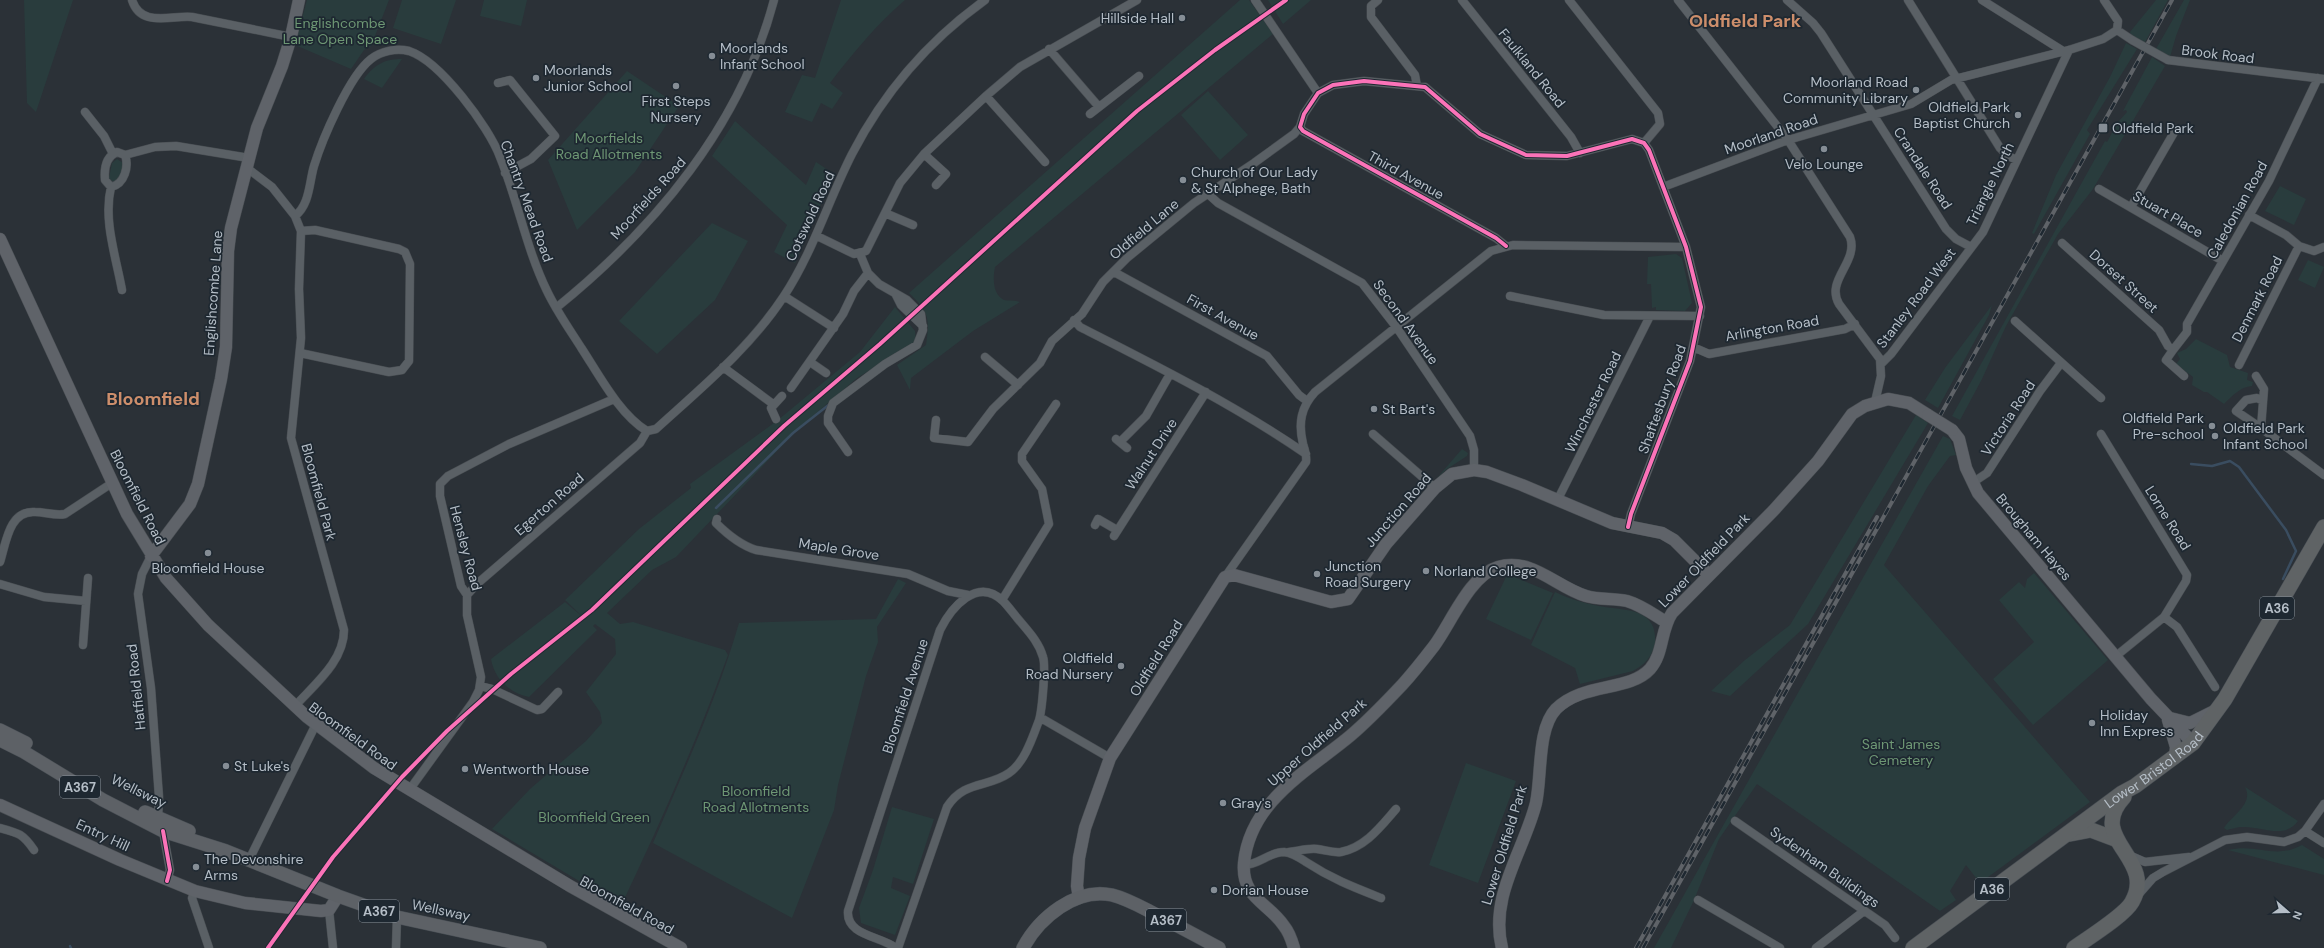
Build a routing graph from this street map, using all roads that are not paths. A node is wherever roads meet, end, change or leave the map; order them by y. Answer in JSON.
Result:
{"nodes":[{"id":1,"x":132,"y":0,"type":"edge"},
{"id":2,"x":299,"y":0,"type":"edge"},
{"id":3,"x":774,"y":0,"type":"edge"},
{"id":4,"x":985,"y":0,"type":"edge"},
{"id":5,"x":1137,"y":0,"type":"edge"},
{"id":6,"x":1255,"y":0,"type":"edge"},
{"id":7,"x":1378,"y":0,"type":"edge"},
{"id":8,"x":1462,"y":0,"type":"edge"},
{"id":9,"x":1569,"y":0,"type":"edge"},
{"id":10,"x":1678,"y":0,"type":"edge"},
{"id":11,"x":1787,"y":0,"type":"edge"},
{"id":12,"x":1908,"y":0,"type":"edge"},
{"id":13,"x":1982,"y":0,"type":"edge"},
{"id":14,"x":2104,"y":0,"type":"edge"},
{"id":15,"x":2117,"y":30,"type":"junction"},
{"id":16,"x":291,"y":37,"type":"junction"},
{"id":17,"x":1049,"y":49,"type":"junction"},
{"id":18,"x":2066,"y":50,"type":"junction"},
{"id":19,"x":1139,"y":76,"type":"dead end"},
{"id":20,"x":2321,"y":78,"type":"edge"},
{"id":21,"x":1959,"y":79,"type":"junction"},
{"id":22,"x":498,"y":83,"type":"dead end"},
{"id":23,"x":1417,"y":86,"type":"junction"},
{"id":24,"x":1318,"y":93,"type":"junction"},
{"id":25,"x":986,"y":96,"type":"junction"},
{"id":26,"x":1099,"y":107,"type":"junction"},
{"id":27,"x":85,"y":112,"type":"dead end"},
{"id":28,"x":1090,"y":114,"type":"dead end"},
{"id":29,"x":1873,"y":115,"type":"junction"},
{"id":30,"x":1300,"y":124,"type":"junction"},
{"id":31,"x":2176,"y":129,"type":"dead end"},
{"id":32,"x":1788,"y":140,"type":"junction"},
{"id":33,"x":1644,"y":142,"type":"junction"},
{"id":34,"x":1580,"y":153,"type":"junction"},
{"id":35,"x":113,"y":154,"type":"junction"},
{"id":36,"x":125,"y":154,"type":"junction"},
{"id":37,"x":924,"y":154,"type":"junction"},
{"id":38,"x":2017,"y":160,"type":"junction"},
{"id":39,"x":1045,"y":162,"type":"dead end"},
{"id":40,"x":248,"y":163,"type":"junction"},
{"id":41,"x":505,"y":173,"type":"junction"},
{"id":42,"x":936,"y":185,"type":"dead end"},
{"id":43,"x":111,"y":186,"type":"junction"},
{"id":44,"x":1663,"y":187,"type":"junction"},
{"id":45,"x":2099,"y":189,"type":"dead end"},
{"id":46,"x":1207,"y":194,"type":"junction"},
{"id":47,"x":2131,"y":207,"type":"junction"},
{"id":48,"x":884,"y":213,"type":"junction"},
{"id":49,"x":2248,"y":215,"type":"junction"},
{"id":50,"x":295,"y":216,"type":"junction"},
{"id":51,"x":913,"y":225,"type":"dead end"},
{"id":52,"x":302,"y":231,"type":"junction"},
{"id":53,"x":817,"y":236,"type":"junction"},
{"id":54,"x":0,"y":239,"type":"edge"},
{"id":55,"x":2062,"y":243,"type":"dead end"},
{"id":56,"x":1506,"y":246,"type":"junction"},
{"id":57,"x":2299,"y":246,"type":"junction"},
{"id":58,"x":1686,"y":247,"type":"junction"},
{"id":59,"x":1971,"y":247,"type":"junction"},
{"id":60,"x":2324,"y":247,"type":"edge"},
{"id":61,"x":860,"y":254,"type":"junction"},
{"id":62,"x":2223,"y":261,"type":"junction"},
{"id":63,"x":1114,"y":272,"type":"junction"},
{"id":64,"x":868,"y":273,"type":"junction"},
{"id":65,"x":122,"y":290,"type":"dead end"},
{"id":66,"x":784,"y":296,"type":"junction"},
{"id":67,"x":1510,"y":296,"type":"dead end"},
{"id":68,"x":556,"y":308,"type":"junction"},
{"id":69,"x":1650,"y":316,"type":"junction"},
{"id":70,"x":1700,"y":316,"type":"junction"},
{"id":71,"x":1074,"y":320,"type":"junction"},
{"id":72,"x":2015,"y":321,"type":"dead end"},
{"id":73,"x":1855,"y":324,"type":"junction"},
{"id":74,"x":834,"y":328,"type":"junction"},
{"id":75,"x":1397,"y":328,"type":"junction"},
{"id":76,"x":1693,"y":347,"type":"junction"},
{"id":77,"x":2173,"y":350,"type":"junction"},
{"id":78,"x":300,"y":353,"type":"junction"},
{"id":79,"x":985,"y":357,"type":"dead end"},
{"id":80,"x":810,"y":362,"type":"junction"},
{"id":81,"x":2061,"y":363,"type":"junction"},
{"id":82,"x":1882,"y":364,"type":"junction"},
{"id":83,"x":2238,"y":365,"type":"dead end"},
{"id":84,"x":723,"y":367,"type":"junction"},
{"id":85,"x":826,"y":373,"type":"dead end"},
{"id":86,"x":1170,"y":374,"type":"junction"},
{"id":87,"x":2184,"y":376,"type":"dead end"},
{"id":88,"x":2256,"y":376,"type":"dead end"},
{"id":89,"x":1018,"y":385,"type":"junction"},
{"id":90,"x":791,"y":388,"type":"dead end"},
{"id":91,"x":1206,"y":392,"type":"junction"},
{"id":92,"x":782,"y":396,"type":"dead end"},
{"id":93,"x":2101,"y":398,"type":"dead end"},
{"id":94,"x":614,"y":399,"type":"junction"},
{"id":95,"x":2263,"y":400,"type":"junction"},
{"id":96,"x":1307,"y":401,"type":"junction"},
{"id":97,"x":1875,"y":402,"type":"junction"},
{"id":98,"x":773,"y":404,"type":"junction"},
{"id":99,"x":1056,"y":404,"type":"dead end"},
{"id":100,"x":776,"y":419,"type":"dead end"},
{"id":101,"x":936,"y":420,"type":"dead end"},
{"id":102,"x":2261,"y":428,"type":"junction"},
{"id":103,"x":646,"y":431,"type":"junction"},
{"id":104,"x":1373,"y":434,"type":"dead end"},
{"id":105,"x":2101,"y":434,"type":"dead end"},
{"id":106,"x":1121,"y":443,"type":"dead end"},
{"id":107,"x":848,"y":452,"type":"dead end"},
{"id":108,"x":1306,"y":454,"type":"junction"},
{"id":109,"x":1474,"y":470,"type":"junction"},
{"id":110,"x":2324,"y":474,"type":"edge"},
{"id":111,"x":112,"y":483,"type":"junction"},
{"id":112,"x":1972,"y":483,"type":"junction"},
{"id":113,"x":1435,"y":488,"type":"junction"},
{"id":114,"x":1558,"y":499,"type":"junction"},
{"id":115,"x":717,"y":519,"type":"dead end"},
{"id":116,"x":1095,"y":525,"type":"dead end"},
{"id":117,"x":1628,"y":527,"type":"junction"},
{"id":118,"x":2324,"y":528,"type":"edge"},
{"id":119,"x":152,"y":556,"type":"junction"},
{"id":120,"x":0,"y":562,"type":"edge"},
{"id":121,"x":1709,"y":575,"type":"junction"},
{"id":122,"x":1225,"y":577,"type":"junction"},
{"id":123,"x":88,"y":578,"type":"dead end"},
{"id":124,"x":0,"y":584,"type":"edge"},
{"id":125,"x":968,"y":595,"type":"junction"},
{"id":126,"x":467,"y":596,"type":"junction"},
{"id":127,"x":1002,"y":600,"type":"junction"},
{"id":128,"x":86,"y":601,"type":"junction"},
{"id":129,"x":2164,"y":617,"type":"junction"},
{"id":130,"x":1666,"y":622,"type":"junction"},
{"id":131,"x":83,"y":645,"type":"dead end"},
{"id":132,"x":2116,"y":656,"type":"junction"},
{"id":133,"x":480,"y":686,"type":"junction"},
{"id":134,"x":2215,"y":687,"type":"dead end"},
{"id":135,"x":558,"y":692,"type":"dead end"},
{"id":136,"x":295,"y":706,"type":"junction"},
{"id":137,"x":2218,"y":709,"type":"junction"},
{"id":138,"x":2167,"y":717,"type":"junction"},
{"id":139,"x":1041,"y":718,"type":"junction"},
{"id":140,"x":316,"y":724,"type":"junction"},
{"id":141,"x":0,"y":730,"type":"edge"},
{"id":142,"x":0,"y":740,"type":"edge"},
{"id":143,"x":2193,"y":743,"type":"junction"},
{"id":144,"x":1110,"y":758,"type":"junction"},
{"id":145,"x":2175,"y":758,"type":"junction"},
{"id":146,"x":2135,"y":786,"type":"junction"},
{"id":147,"x":410,"y":789,"type":"junction"},
{"id":148,"x":0,"y":804,"type":"edge"},
{"id":149,"x":2324,"y":804,"type":"edge"},
{"id":150,"x":1396,"y":808,"type":"dead end"},
{"id":151,"x":1735,"y":821,"type":"dead end"},
{"id":152,"x":160,"y":825,"type":"junction"},
{"id":153,"x":0,"y":828,"type":"edge"},
{"id":154,"x":2305,"y":831,"type":"junction"},
{"id":155,"x":2067,"y":835,"type":"junction"},
{"id":156,"x":2115,"y":839,"type":"junction"},
{"id":157,"x":2324,"y":843,"type":"edge"},
{"id":158,"x":34,"y":850,"type":"dead end"},
{"id":159,"x":1286,"y":852,"type":"junction"},
{"id":160,"x":2127,"y":853,"type":"junction"},
{"id":161,"x":2191,"y":857,"type":"junction"},
{"id":162,"x":249,"y":860,"type":"junction"},
{"id":163,"x":1244,"y":865,"type":"junction"},
{"id":164,"x":167,"y":881,"type":"junction"},
{"id":165,"x":195,"y":891,"type":"junction"},
{"id":166,"x":338,"y":896,"type":"junction"},
{"id":167,"x":1079,"y":898,"type":"junction"},
{"id":168,"x":1382,"y":899,"type":"dead end"},
{"id":169,"x":1698,"y":900,"type":"dead end"},
{"id":170,"x":2132,"y":902,"type":"junction"},
{"id":171,"x":329,"y":910,"type":"junction"},
{"id":172,"x":1864,"y":911,"type":"junction"},
{"id":173,"x":397,"y":917,"type":"junction"},
{"id":174,"x":1895,"y":938,"type":"dead end"},
{"id":175,"x":510,"y":945,"type":"edge"},
{"id":176,"x":1915,"y":947,"type":"edge"},
{"id":177,"x":210,"y":948,"type":"edge"},
{"id":178,"x":333,"y":948,"type":"edge"},
{"id":179,"x":396,"y":948,"type":"edge"},
{"id":180,"x":540,"y":948,"type":"edge"},
{"id":181,"x":681,"y":948,"type":"edge"},
{"id":182,"x":897,"y":948,"type":"edge"},
{"id":183,"x":1023,"y":948,"type":"edge"},
{"id":184,"x":1220,"y":948,"type":"edge"},
{"id":185,"x":1294,"y":948,"type":"edge"},
{"id":186,"x":1500,"y":948,"type":"edge"},
{"id":187,"x":1780,"y":948,"type":"edge"},
{"id":188,"x":1816,"y":948,"type":"edge"},
{"id":189,"x":2074,"y":948,"type":"edge"}],
"edges":[{"from":1,"to":16,"type":"street"},
{"from":2,"to":16,"type":"street","name":"Englishcombe Lane"},
{"from":3,"to":68,"type":"street","name":"Moorfields Road"},
{"from":4,"to":53,"type":"street","name":"Cotswold Road"},
{"from":5,"to":17,"type":"street"},
{"from":6,"to":24,"type":"street"},
{"from":7,"to":23,"type":"street"},
{"from":8,"to":34,"type":"street","name":"Faulkland Road"},
{"from":9,"to":33,"type":"street"},
{"from":10,"to":32,"type":"street"},
{"from":11,"to":29,"type":"street","name":"Crandale Road"},
{"from":12,"to":21,"type":"street"},
{"from":13,"to":18,"type":"street"},
{"from":14,"to":15,"type":"street"},
{"from":15,"to":18,"type":"street"},
{"from":15,"to":20,"type":"street","name":"Brook Road","bridge":true},
{"from":16,"to":40,"type":"street","name":"Englishcombe Lane"},
{"from":17,"to":25,"type":"street"},
{"from":17,"to":26,"type":"street"},
{"from":18,"to":21,"type":"street","name":"Moorland Road"},
{"from":18,"to":38,"type":"street","name":"Triangle North"},
{"from":19,"to":26,"type":"street"},
{"from":20,"to":49,"type":"street","name":"Caledonian Road"},
{"from":21,"to":29,"type":"street","name":"Moorland Road"},
{"from":21,"to":38,"type":"street"},
{"from":22,"to":41,"type":"street"},
{"from":23,"to":24,"type":"street"},
{"from":23,"to":34,"type":"street"},
{"from":24,"to":30,"type":"street","name":"Oldfield Lane"},
{"from":25,"to":37,"type":"street"},
{"from":25,"to":39,"type":"street"},
{"from":26,"to":28,"type":"street"},
{"from":27,"to":35,"type":"street"},
{"from":29,"to":32,"type":"street","name":"Moorland Road"},
{"from":29,"to":59,"type":"street","name":"Crandale Road"},
{"from":30,"to":46,"type":"street","name":"Oldfield Lane"},
{"from":30,"to":56,"type":"street","name":"Third Avenue"},
{"from":31,"to":47,"type":"street"},
{"from":32,"to":44,"type":"street","name":"Moorland Road"},
{"from":32,"to":73,"type":"street"},
{"from":33,"to":34,"type":"street"},
{"from":33,"to":44,"type":"street","name":"Shaftesbury Road"},
{"from":35,"to":36,"type":"street"},
{"from":35,"to":43,"type":"street"},
{"from":36,"to":40,"type":"street"},
{"from":36,"to":43,"type":"street"},
{"from":37,"to":42,"type":"street"},
{"from":37,"to":48,"type":"street"},
{"from":38,"to":59,"type":"street","name":"Triangle North"},
{"from":40,"to":50,"type":"street","name":"Bloomfield Park"},
{"from":40,"to":119,"type":"street","name":"Englishcombe Lane"},
{"from":41,"to":50,"type":"street","name":"Chantry Mead Road"},
{"from":41,"to":68,"type":"street","name":"Chantry Mead Road"},
{"from":43,"to":65,"type":"street"},
{"from":44,"to":58,"type":"street","name":"Shaftesbury Road"},
{"from":45,"to":47,"type":"street","name":"Stuart Place"},
{"from":46,"to":63,"type":"street","name":"Oldfield Lane"},
{"from":46,"to":75,"type":"street","name":"Second Avenue"},
{"from":47,"to":62,"type":"street","name":"Stuart Place"},
{"from":48,"to":51,"type":"street"},
{"from":48,"to":61,"type":"street"},
{"from":49,"to":57,"type":"street"},
{"from":49,"to":62,"type":"street","name":"Caledonian Road"},
{"from":50,"to":52,"type":"street","name":"Bloomfield Park"},
{"from":52,"to":78,"type":"street","name":"Bloomfield Park"},
{"from":52,"to":78,"type":"street"},
{"from":53,"to":61,"type":"street"},
{"from":53,"to":66,"type":"street","name":"Cotswold Road"},
{"from":54,"to":111,"type":"street","name":"Bloomfield Road"},
{"from":55,"to":77,"type":"street","name":"Dorset Street"},
{"from":56,"to":58,"type":"street"},
{"from":56,"to":75,"type":"street"},
{"from":57,"to":60,"type":"street"},
{"from":57,"to":83,"type":"street","name":"Denmark Road"},
{"from":58,"to":70,"type":"street","name":"Shaftesbury Road"},
{"from":59,"to":82,"type":"street","name":"Stanley Road West"},
{"from":61,"to":64,"type":"street"},
{"from":62,"to":77,"type":"street","name":"Caledonian Road"},
{"from":63,"to":71,"type":"street","name":"Oldfield Lane"},
{"from":63,"to":96,"type":"street","name":"First Avenue"},
{"from":64,"to":74,"type":"street"},
{"from":64,"to":107,"type":"street"},
{"from":66,"to":74,"type":"street"},
{"from":66,"to":84,"type":"street","name":"Cotswold Road"},
{"from":67,"to":69,"type":"street"},
{"from":68,"to":94,"type":"street","name":"Chantry Mead Road"},
{"from":69,"to":70,"type":"street"},
{"from":69,"to":114,"type":"street","name":"Winchester Road"},
{"from":70,"to":76,"type":"street","name":"Shaftesbury Road"},
{"from":71,"to":86,"type":"street"},
{"from":71,"to":89,"type":"street","name":"Oldfield Lane"},
{"from":72,"to":81,"type":"street"},
{"from":73,"to":76,"type":"street","name":"Arlington Road"},
{"from":73,"to":82,"type":"street"},
{"from":74,"to":80,"type":"street"},
{"from":75,"to":96,"type":"street"},
{"from":75,"to":109,"type":"street","name":"Second Avenue"},
{"from":76,"to":117,"type":"street","name":"Shaftesbury Road"},
{"from":77,"to":87,"type":"street"},
{"from":78,"to":136,"type":"street","name":"Bloomfield Park"},
{"from":79,"to":89,"type":"street"},
{"from":80,"to":85,"type":"street"},
{"from":80,"to":90,"type":"street"},
{"from":81,"to":93,"type":"street"},
{"from":81,"to":112,"type":"street","name":"Victoria Road"},
{"from":82,"to":97,"type":"street"},
{"from":84,"to":98,"type":"street"},
{"from":84,"to":103,"type":"street","name":"Cotswold Road"},
{"from":86,"to":91,"type":"street"},
{"from":86,"to":106,"type":"street"},
{"from":88,"to":95,"type":"street"},
{"from":89,"to":101,"type":"street","name":"Oldfield Lane"},
{"from":91,"to":108,"type":"street"},
{"from":91,"to":116,"type":"street","name":"Walnut Drive"},
{"from":92,"to":98,"type":"street"},
{"from":94,"to":103,"type":"street","name":"Chantry Mead Road"},
{"from":94,"to":126,"type":"street","name":"Hensley Road"},
{"from":95,"to":102,"type":"street"},
{"from":95,"to":102,"type":"street"},
{"from":96,"to":108,"type":"street"},
{"from":97,"to":112,"type":"street","name":"Brougham Hayes","bridge":true},
{"from":97,"to":121,"type":"street","name":"Lower Oldfield Park"},
{"from":98,"to":100,"type":"street"},
{"from":99,"to":127,"type":"street"},
{"from":102,"to":110,"type":"street"},
{"from":103,"to":126,"type":"street","name":"Egerton Road"},
{"from":104,"to":113,"type":"street"},
{"from":105,"to":129,"type":"street","name":"Lorne Road"},
{"from":108,"to":122,"type":"street","name":"Oldfield Road"},
{"from":109,"to":113,"type":"street","name":"Junction Road"},
{"from":109,"to":114,"type":"street","name":"Junction Road"},
{"from":111,"to":119,"type":"street","name":"Bloomfield Road"},
{"from":111,"to":120,"type":"street"},
{"from":112,"to":132,"type":"street","name":"Brougham Hayes"},
{"from":113,"to":122,"type":"street","name":"Junction Road"},
{"from":114,"to":117,"type":"street","name":"Junction Road"},
{"from":115,"to":125,"type":"street","name":"Maple Grove"},
{"from":117,"to":121,"type":"street","name":"Junction Road"},
{"from":118,"to":137,"type":"highway","name":"Lower Bristol Road","number":"A36"},
{"from":119,"to":136,"type":"street","name":"Bloomfield Road"},
{"from":119,"to":152,"type":"street","name":"Hatfield Road"},
{"from":121,"to":130,"type":"street","name":"Lower Oldfield Park"},
{"from":122,"to":144,"type":"street","name":"Oldfield Road"},
{"from":123,"to":128,"type":"street"},
{"from":124,"to":128,"type":"street"},
{"from":125,"to":127,"type":"street","name":"Bloomfield Avenue"},
{"from":125,"to":182,"type":"street","name":"Bloomfield Avenue"},
{"from":126,"to":133,"type":"street","name":"Hensley Road"},
{"from":127,"to":139,"type":"street","name":"Bloomfield Avenue"},
{"from":128,"to":131,"type":"street"},
{"from":129,"to":132,"type":"street","name":"Lorne Road"},
{"from":129,"to":134,"type":"street"},
{"from":130,"to":163,"type":"street","name":"Upper Oldfield Park"},
{"from":130,"to":186,"type":"street","name":"Lower Oldfield Park"},
{"from":132,"to":138,"type":"street","name":"Brougham Hayes"},
{"from":133,"to":135,"type":"street"},
{"from":133,"to":147,"type":"street","name":"Hensley Road"},
{"from":136,"to":140,"type":"street","name":"Bloomfield Road"},
{"from":137,"to":138,"type":"street"},
{"from":137,"to":143,"type":"highway","name":"Lower Bristol Road","number":"A36"},
{"from":138,"to":143,"type":"street","name":"Brougham Hayes"},
{"from":138,"to":145,"type":"street","name":"Brougham Hayes"},
{"from":139,"to":144,"type":"street"},
{"from":139,"to":182,"type":"street","name":"Bloomfield Avenue"},
{"from":140,"to":147,"type":"street","name":"Bloomfield Road"},
{"from":140,"to":162,"type":"street"},
{"from":141,"to":152,"type":"main road","name":"Wellsway","number":"A367"},
{"from":142,"to":152,"type":"main road","name":"Wellsway","number":"A367"},
{"from":143,"to":145,"type":"highway","name":"Lower Bristol Road","number":"A36"},
{"from":144,"to":167,"type":"street","name":"Oldfield Road"},
{"from":145,"to":146,"type":"highway","name":"Lower Bristol Road","number":"A36"},
{"from":146,"to":155,"type":"highway","name":"Lower Bristol Road","number":"A36"},
{"from":146,"to":156,"type":"highway"},
{"from":147,"to":181,"type":"street","name":"Bloomfield Road"},
{"from":148,"to":164,"type":"street","name":"Entry Hill"},
{"from":149,"to":154,"type":"street"},
{"from":150,"to":159,"type":"street"},
{"from":151,"to":172,"type":"street","name":"Sydenham Buildings"},
{"from":152,"to":162,"type":"main road","name":"Wellsway","number":"A367"},
{"from":152,"to":164,"type":"street","name":"Hatfield Road"},
{"from":153,"to":158,"type":"street"},
{"from":154,"to":157,"type":"street"},
{"from":154,"to":161,"type":"street"},
{"from":155,"to":156,"type":"highway"},
{"from":155,"to":176,"type":"highway","name":"Lower Bristol Road","number":"A36"},
{"from":156,"to":160,"type":"highway"},
{"from":159,"to":163,"type":"street"},
{"from":159,"to":168,"type":"street"},
{"from":160,"to":161,"type":"street"},
{"from":160,"to":170,"type":"highway"},
{"from":161,"to":170,"type":"street"},
{"from":162,"to":166,"type":"main road","name":"Wellsway","number":"A367"},
{"from":163,"to":185,"type":"street","name":"Upper Oldfield Park"},
{"from":164,"to":165,"type":"street","name":"Entry Hill"},
{"from":165,"to":171,"type":"street","name":"Entry Hill"},
{"from":165,"to":177,"type":"street"},
{"from":166,"to":171,"type":"street"},
{"from":166,"to":173,"type":"main road","name":"Wellsway","number":"A367"},
{"from":167,"to":183,"type":"main road","number":"A367"},
{"from":167,"to":184,"type":"main road","number":"A367"},
{"from":169,"to":187,"type":"street"},
{"from":170,"to":189,"type":"highway"},
{"from":171,"to":178,"type":"street"},
{"from":172,"to":174,"type":"street","name":"Sydenham Buildings"},
{"from":172,"to":188,"type":"street"},
{"from":173,"to":175,"type":"main road","name":"Wellsway","number":"A367"},
{"from":173,"to":179,"type":"street"},
{"from":175,"to":180,"type":"main road","name":"Wellsway","number":"A367"}]}
